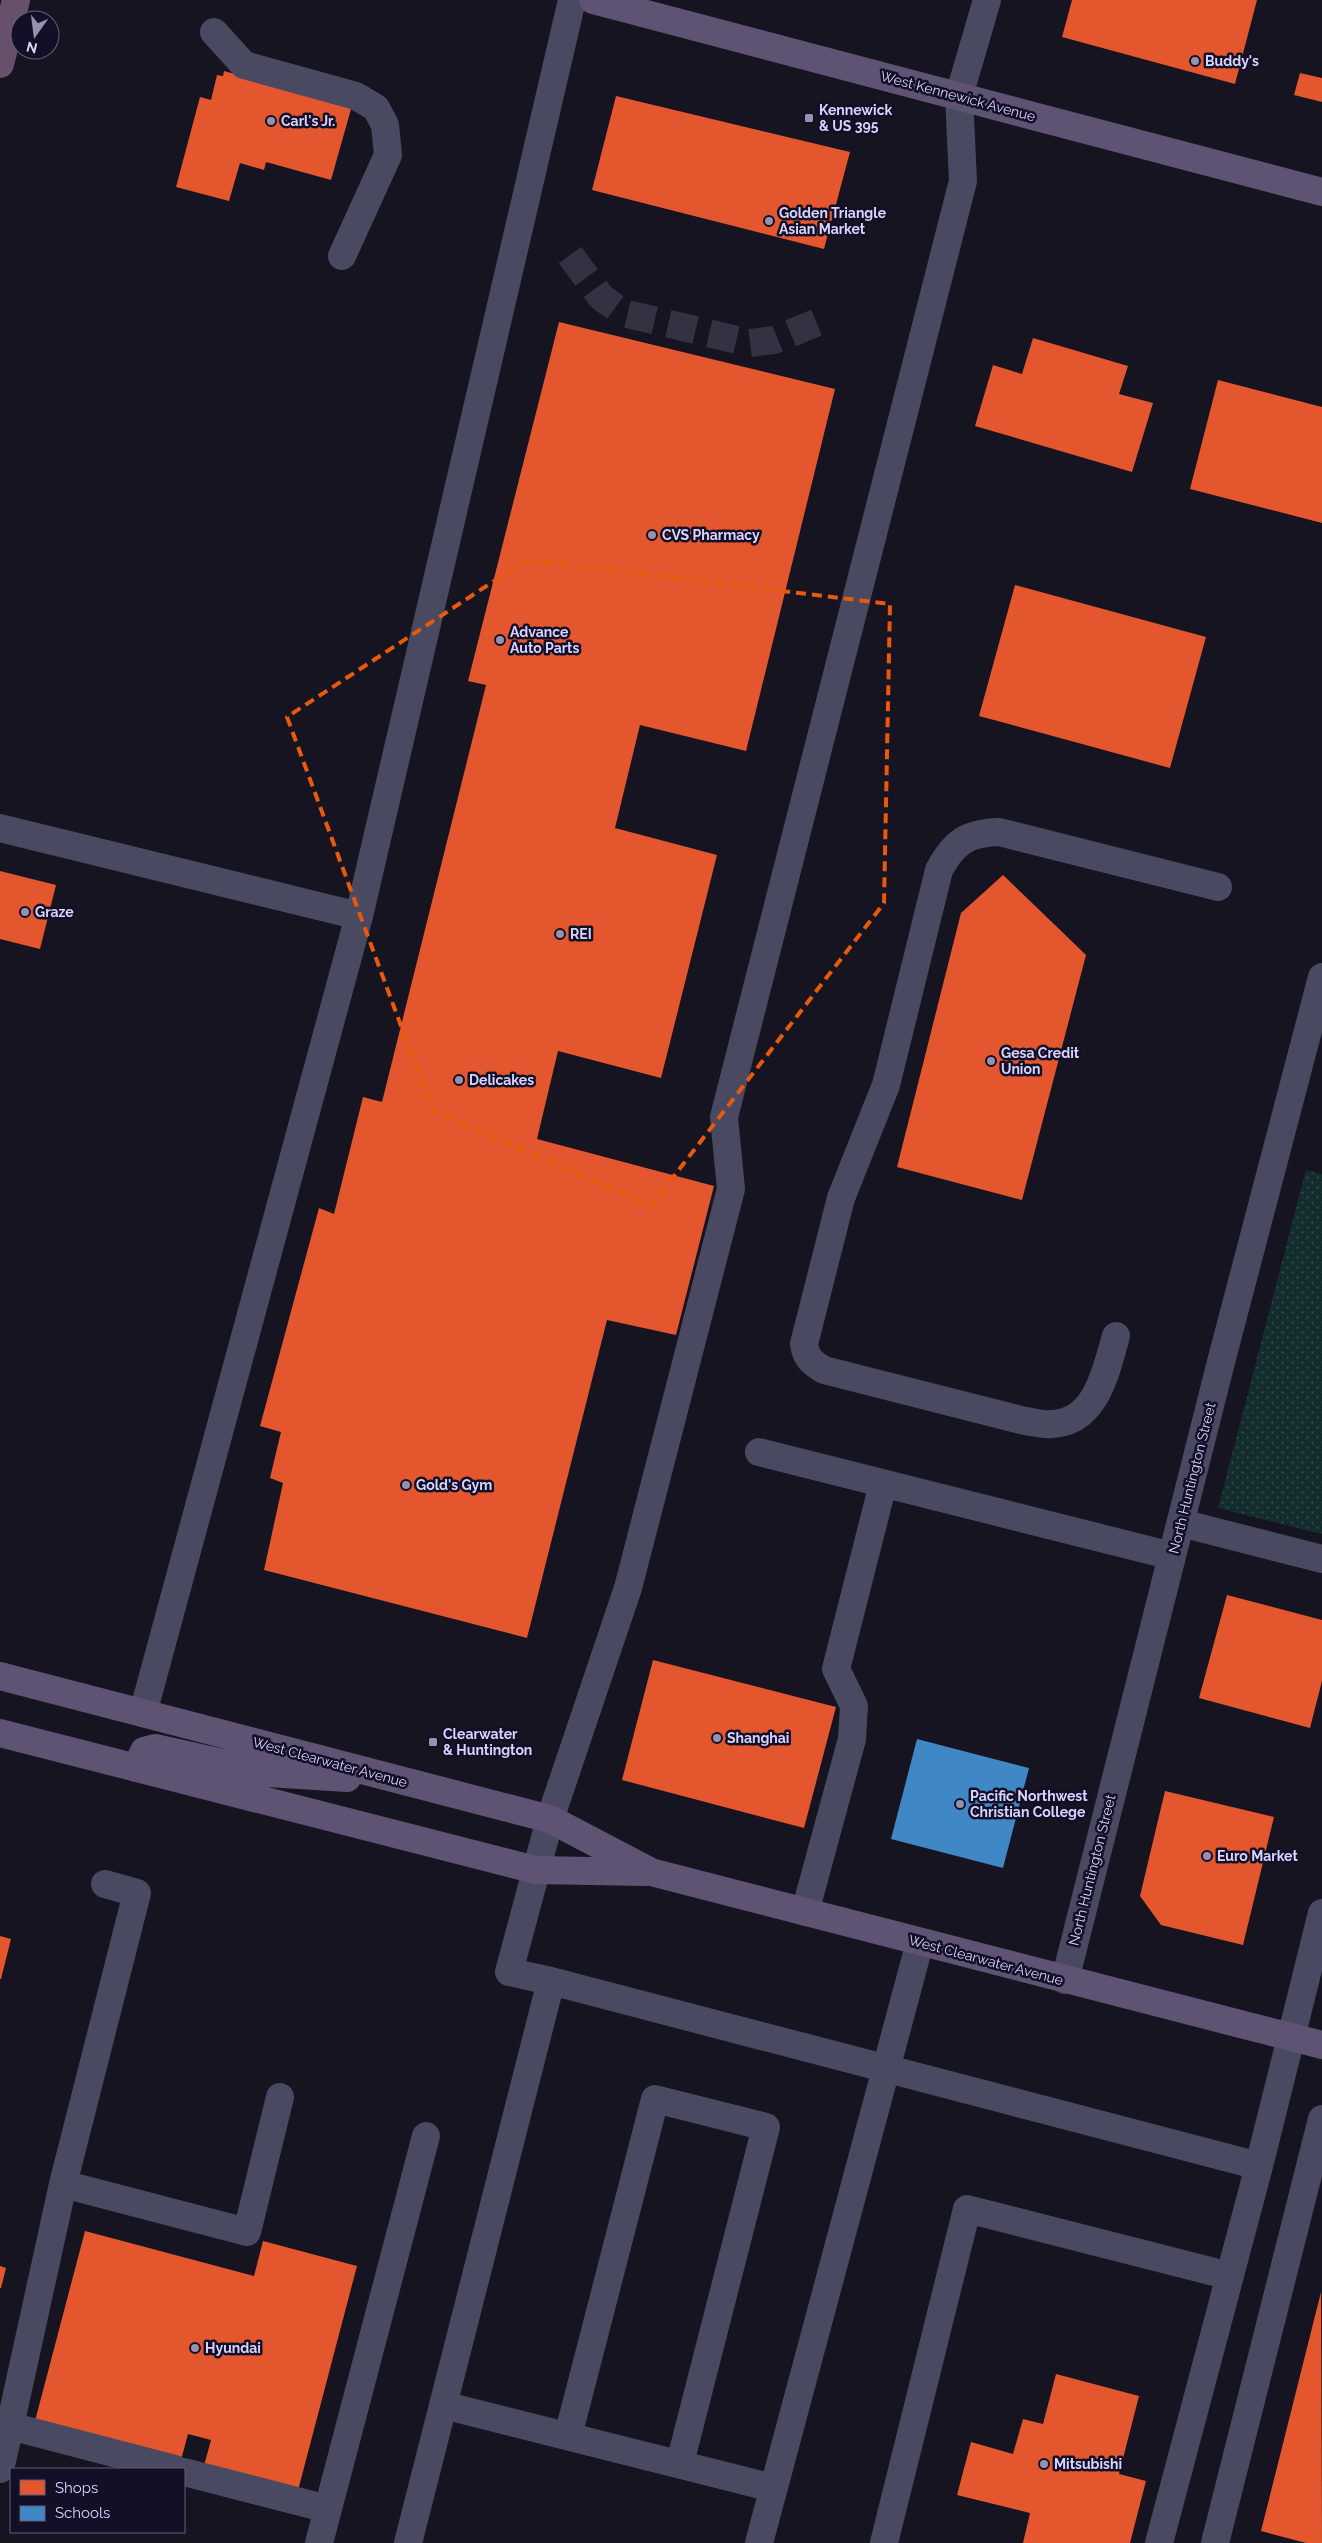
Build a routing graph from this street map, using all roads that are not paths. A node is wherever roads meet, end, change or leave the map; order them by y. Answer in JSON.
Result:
{"nodes":[{"id":1,"x":16,"y":0,"type":"edge"},
{"id":2,"x":572,"y":0,"type":"edge"},
{"id":3,"x":593,"y":0,"type":"edge"},
{"id":4,"x":987,"y":0,"type":"edge"},
{"id":5,"x":214,"y":32,"type":"dead end"},
{"id":6,"x":0,"y":64,"type":"edge"},
{"id":7,"x":959,"y":96,"type":"junction"},
{"id":8,"x":1322,"y":192,"type":"edge"},
{"id":9,"x":342,"y":256,"type":"dead end"},
{"id":10,"x":0,"y":828,"type":"edge"},
{"id":11,"x":1218,"y":887,"type":"dead end"},
{"id":12,"x":359,"y":916,"type":"junction"},
{"id":13,"x":1322,"y":976,"type":"edge"},
{"id":14,"x":1116,"y":1336,"type":"dead end"},
{"id":15,"x":760,"y":1452,"type":"dead end"},
{"id":16,"x":884,"y":1484,"type":"junction"},
{"id":17,"x":1181,"y":1523,"type":"junction"},
{"id":18,"x":1172,"y":1556,"type":"junction"},
{"id":19,"x":1322,"y":1560,"type":"edge"},
{"id":20,"x":0,"y":1676,"type":"edge"},
{"id":21,"x":143,"y":1713,"type":"junction"},
{"id":22,"x":0,"y":1733,"type":"edge"},
{"id":23,"x":136,"y":1768,"type":"junction"},
{"id":24,"x":398,"y":1779,"type":"junction"},
{"id":25,"x":550,"y":1819,"type":"junction"},
{"id":26,"x":536,"y":1870,"type":"junction"},
{"id":27,"x":651,"y":1872,"type":"junction"},
{"id":28,"x":106,"y":1884,"type":"dead end"},
{"id":29,"x":805,"y":1912,"type":"junction"},
{"id":30,"x":1322,"y":1913,"type":"edge"},
{"id":31,"x":920,"y":1942,"type":"junction"},
{"id":32,"x":1065,"y":1980,"type":"junction"},
{"id":33,"x":551,"y":1981,"type":"junction"},
{"id":34,"x":1292,"y":2038,"type":"junction"},
{"id":35,"x":1322,"y":2045,"type":"edge"},
{"id":36,"x":886,"y":2068,"type":"junction"},
{"id":37,"x":280,"y":2097,"type":"dead end"},
{"id":38,"x":1322,"y":2120,"type":"edge"},
{"id":39,"x":426,"y":2136,"type":"dead end"},
{"id":40,"x":1259,"y":2166,"type":"junction"},
{"id":41,"x":63,"y":2184,"type":"junction"},
{"id":42,"x":1230,"y":2276,"type":"junction"},
{"id":43,"x":443,"y":2405,"type":"junction"},
{"id":44,"x":10,"y":2426,"type":"junction"},
{"id":45,"x":568,"y":2436,"type":"junction"},
{"id":46,"x":680,"y":2463,"type":"junction"},
{"id":47,"x":171,"y":2468,"type":"edge"},
{"id":48,"x":0,"y":2469,"type":"edge"},
{"id":49,"x":185,"y":2472,"type":"edge"},
{"id":50,"x":773,"y":2488,"type":"junction"},
{"id":51,"x":328,"y":2509,"type":"junction"},
{"id":52,"x":319,"y":2543,"type":"edge"},
{"id":53,"x":408,"y":2543,"type":"edge"},
{"id":54,"x":759,"y":2543,"type":"edge"},
{"id":55,"x":884,"y":2543,"type":"edge"},
{"id":56,"x":1159,"y":2543,"type":"edge"},
{"id":57,"x":1215,"y":2543,"type":"edge"}],
"edges":[{"from":1,"to":6,"type":"highway"},
{"from":2,"to":12,"type":"street"},
{"from":3,"to":7,"type":"main road","name":"West Kennewick Avenue"},
{"from":4,"to":7,"type":"street"},
{"from":5,"to":9,"type":"street"},
{"from":7,"to":8,"type":"main road","name":"West Kennewick Avenue"},
{"from":7,"to":25,"type":"street"},
{"from":10,"to":12,"type":"street"},
{"from":11,"to":14,"type":"street"},
{"from":12,"to":21,"type":"street"},
{"from":13,"to":17,"type":"street","name":"North Huntington Street"},
{"from":15,"to":16,"type":"street"},
{"from":16,"to":18,"type":"street"},
{"from":16,"to":29,"type":"street"},
{"from":17,"to":18,"type":"street","name":"North Huntington Street"},
{"from":17,"to":19,"type":"street"},
{"from":18,"to":32,"type":"street","name":"North Huntington Street"},
{"from":20,"to":21,"type":"main road","name":"West Clearwater Avenue"},
{"from":21,"to":24,"type":"main road","name":"West Clearwater Avenue"},
{"from":22,"to":23,"type":"main road","name":"West Clearwater Avenue"},
{"from":23,"to":24,"type":"main road"},
{"from":23,"to":26,"type":"main road","name":"West Clearwater Avenue"},
{"from":24,"to":25,"type":"main road","name":"West Clearwater Avenue"},
{"from":25,"to":26,"type":"street"},
{"from":25,"to":27,"type":"main road","name":"West Clearwater Avenue"},
{"from":26,"to":27,"type":"main road","name":"West Clearwater Avenue"},
{"from":26,"to":33,"type":"street"},
{"from":27,"to":29,"type":"main road","name":"West Clearwater Avenue"},
{"from":28,"to":41,"type":"street"},
{"from":29,"to":31,"type":"main road","name":"West Clearwater Avenue"},
{"from":30,"to":34,"type":"street"},
{"from":31,"to":32,"type":"main road","name":"West Clearwater Avenue"},
{"from":31,"to":36,"type":"street"},
{"from":32,"to":34,"type":"main road","name":"West Clearwater Avenue"},
{"from":33,"to":36,"type":"street"},
{"from":33,"to":43,"type":"street"},
{"from":34,"to":35,"type":"main road","name":"West Clearwater Avenue"},
{"from":34,"to":40,"type":"street"},
{"from":36,"to":40,"type":"street"},
{"from":36,"to":50,"type":"street"},
{"from":37,"to":41,"type":"street"},
{"from":38,"to":57,"type":"street"},
{"from":39,"to":51,"type":"street"},
{"from":40,"to":42,"type":"street"},
{"from":41,"to":44,"type":"street"},
{"from":42,"to":55,"type":"street"},
{"from":42,"to":56,"type":"street"},
{"from":43,"to":45,"type":"street"},
{"from":43,"to":53,"type":"street"},
{"from":44,"to":47,"type":"street"},
{"from":44,"to":48,"type":"street"},
{"from":45,"to":46,"type":"street"},
{"from":45,"to":46,"type":"street"},
{"from":46,"to":50,"type":"street"},
{"from":49,"to":51,"type":"street"},
{"from":50,"to":54,"type":"street"},
{"from":51,"to":52,"type":"street"}]}
